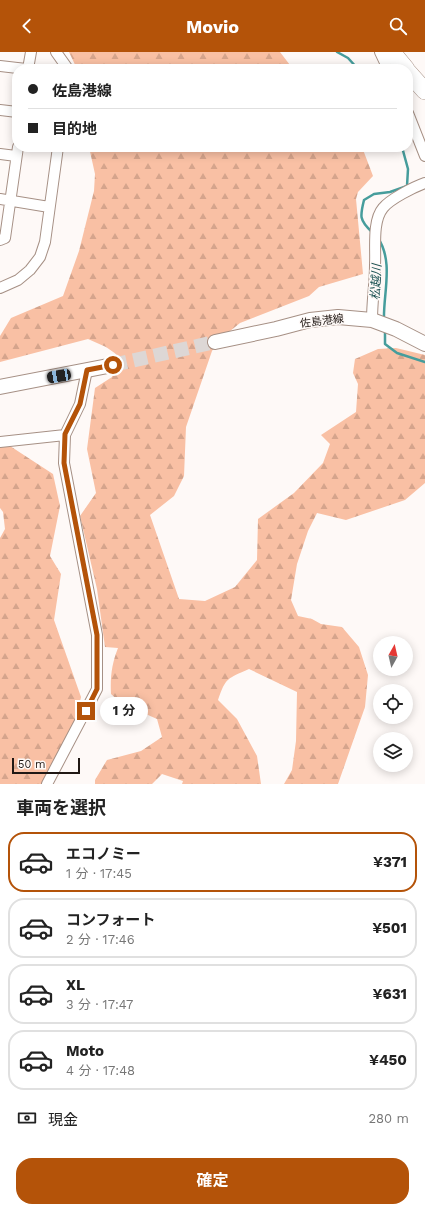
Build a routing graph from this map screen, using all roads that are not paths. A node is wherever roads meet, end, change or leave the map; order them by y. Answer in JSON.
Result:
{"nodes":[{"id":1,"x":31,"y":52,"type":"edge"},
{"id":2,"x":56,"y":52,"type":"edge"},
{"id":3,"x":380,"y":52,"type":"edge"},
{"id":4,"x":392,"y":52,"type":"edge"},
{"id":5,"x":28,"y":64,"type":"edge"},
{"id":6,"x":64,"y":64,"type":"edge"},
{"id":7,"x":386,"y":64,"type":"edge"},
{"id":8,"x":402,"y":64,"type":"edge"},
{"id":9,"x":0,"y":66,"type":"edge"},
{"id":10,"x":12,"y":67,"type":"edge"},
{"id":11,"x":413,"y":78,"type":"edge"},
{"id":12,"x":425,"y":91,"type":"edge"},
{"id":13,"x":0,"y":110,"type":"edge"},
{"id":14,"x":12,"y":111,"type":"edge"},
{"id":15,"x":413,"y":126,"type":"edge"},
{"id":16,"x":17,"y":152,"type":"edge"},
{"id":17,"x":57,"y":152,"type":"edge"},
{"id":18,"x":0,"y":154,"type":"edge"},
{"id":19,"x":425,"y":156,"type":"edge"},
{"id":20,"x":425,"y":183,"type":"edge"},
{"id":21,"x":5,"y":200,"type":"edge"},
{"id":22,"x":49,"y":207,"type":"junction"},
{"id":23,"x":0,"y":240,"type":"edge"},
{"id":24,"x":0,"y":288,"type":"edge"},
{"id":25,"x":374,"y":320,"type":"junction"},
{"id":26,"x":215,"y":342,"type":"tunnel mouth"},
{"id":27,"x":425,"y":344,"type":"edge"},
{"id":28,"x":113,"y":365,"type":"tunnel mouth"},
{"id":29,"x":87,"y":370,"type":"junction"},
{"id":30,"x":0,"y":387,"type":"edge"},
{"id":31,"x":65,"y":434,"type":"junction"},
{"id":32,"x":0,"y":442,"type":"edge"},
{"id":33,"x":47,"y":784,"type":"edge"}],
"edges":[{"from":1,"to":5,"type":"street"},
{"from":2,"to":6,"type":"street"},
{"from":3,"to":7,"type":"street"},
{"from":4,"to":8,"type":"highway"},
{"from":9,"to":10,"type":"street"},
{"from":11,"to":12,"type":"highway"},
{"from":13,"to":14,"type":"street"},
{"from":15,"to":19,"type":"street"},
{"from":16,"to":18,"type":"street"},
{"from":16,"to":21,"type":"street"},
{"from":17,"to":22,"type":"street"},
{"from":20,"to":25,"type":"street"},
{"from":21,"to":22,"type":"street"},
{"from":21,"to":23,"type":"street"},
{"from":22,"to":24,"type":"street"},
{"from":25,"to":26,"type":"main road","name":"佐島港線"},
{"from":25,"to":27,"type":"main road","name":"佐島港線"},
{"from":28,"to":29,"type":"main road"},
{"from":29,"to":30,"type":"main road"},
{"from":29,"to":31,"type":"street"},
{"from":31,"to":32,"type":"street"},
{"from":31,"to":33,"type":"street"}]}
